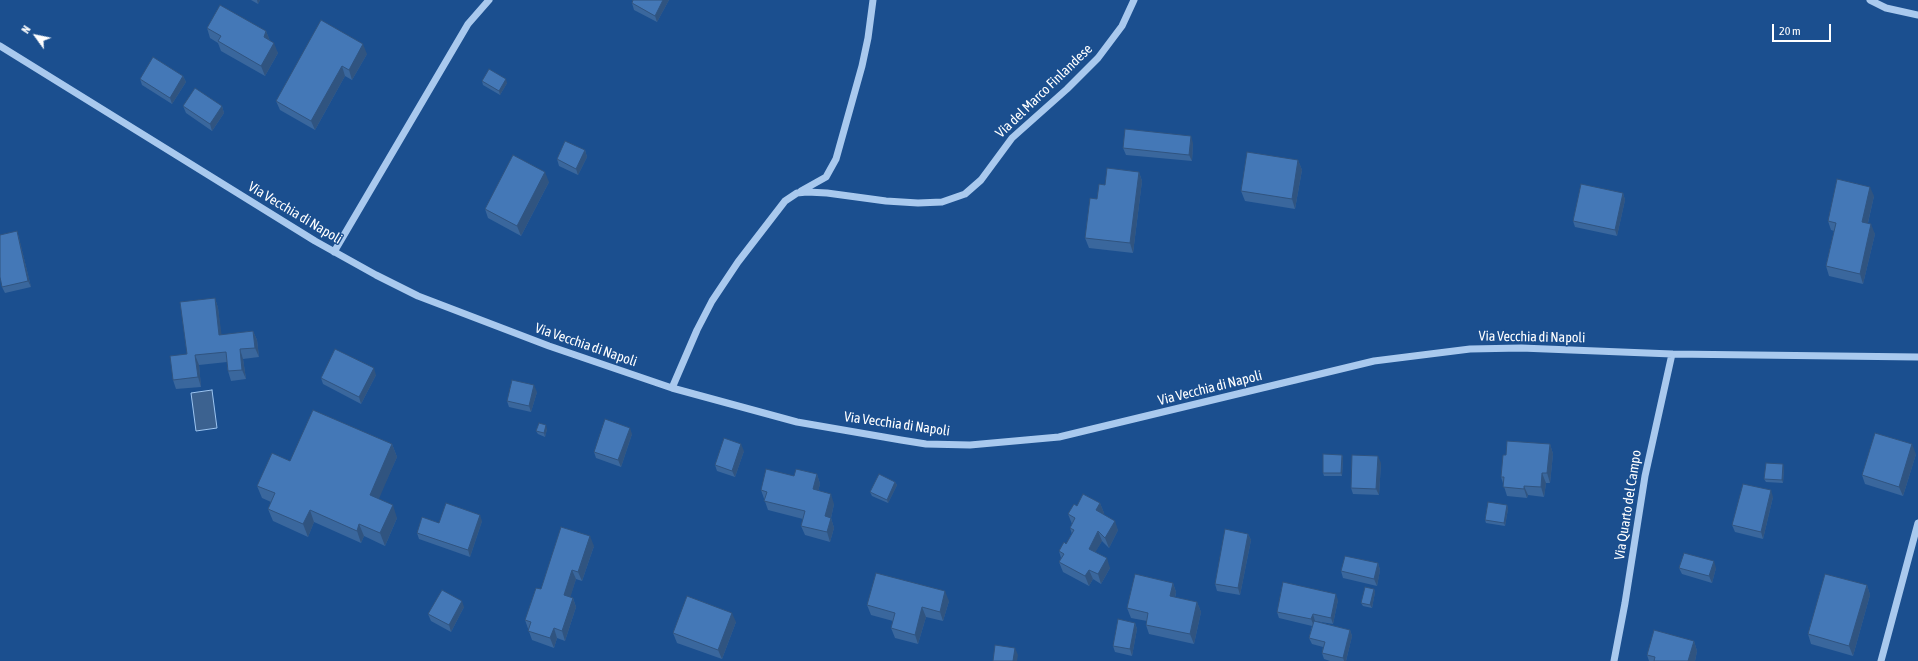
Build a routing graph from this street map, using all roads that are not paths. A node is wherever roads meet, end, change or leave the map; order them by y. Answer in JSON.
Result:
{"nodes":[{"id":1,"x":489,"y":0,"type":"edge"},
{"id":2,"x":873,"y":0,"type":"edge"},
{"id":3,"x":1134,"y":0,"type":"edge"},
{"id":4,"x":1870,"y":0,"type":"edge"},
{"id":5,"x":1918,"y":15,"type":"edge"},
{"id":6,"x":0,"y":46,"type":"edge"},
{"id":7,"x":797,"y":193,"type":"junction"},
{"id":8,"x":334,"y":252,"type":"junction"},
{"id":9,"x":1672,"y":354,"type":"junction"},
{"id":10,"x":1918,"y":357,"type":"edge"},
{"id":11,"x":672,"y":388,"type":"junction"},
{"id":12,"x":1918,"y":523,"type":"edge"},
{"id":13,"x":1614,"y":661,"type":"edge"},
{"id":14,"x":1881,"y":661,"type":"edge"}],
"edges":[{"from":1,"to":8,"type":"street"},
{"from":2,"to":7,"type":"street"},
{"from":3,"to":7,"type":"street","name":"Via del Marco Finlandese"},
{"from":4,"to":5,"type":"street"},
{"from":6,"to":8,"type":"street","name":"Via Vecchia di Napoli"},
{"from":7,"to":11,"type":"street"},
{"from":8,"to":11,"type":"street","name":"Via Vecchia di Napoli"},
{"from":9,"to":10,"type":"street","name":"Via Vecchia di Napoli"},
{"from":9,"to":11,"type":"street","name":"Via Vecchia di Napoli"},
{"from":9,"to":13,"type":"street","name":"Via Quarto del Campo"},
{"from":12,"to":14,"type":"street"}]}
